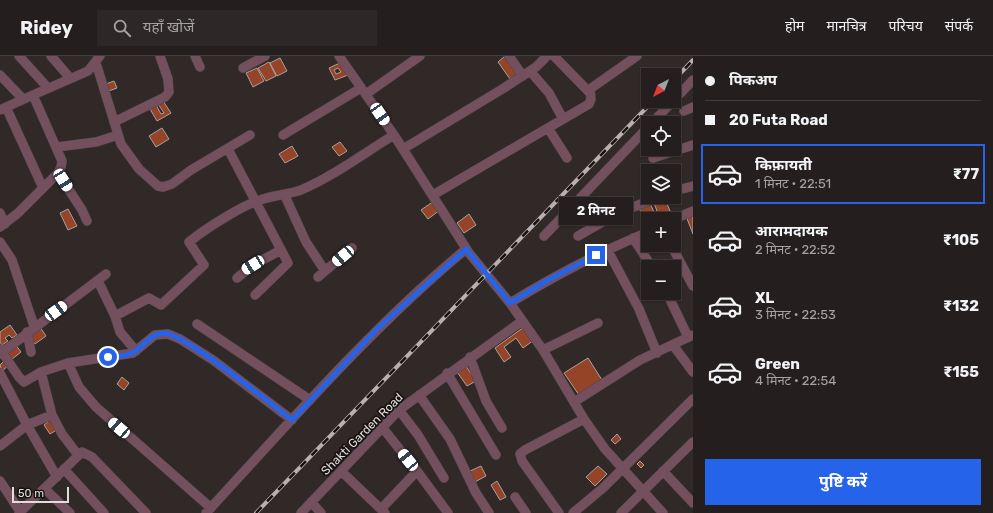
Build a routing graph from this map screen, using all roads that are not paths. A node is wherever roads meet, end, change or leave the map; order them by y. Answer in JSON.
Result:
{"nodes":[{"id":1,"x":19,"y":56,"type":"edge"},
{"id":2,"x":51,"y":56,"type":"edge"},
{"id":3,"x":160,"y":56,"type":"edge"},
{"id":4,"x":195,"y":56,"type":"edge"},
{"id":5,"x":266,"y":56,"type":"edge"},
{"id":6,"x":420,"y":56,"type":"edge"},
{"id":7,"x":508,"y":56,"type":"edge"},
{"id":8,"x":554,"y":56,"type":"edge"},
{"id":9,"x":637,"y":56,"type":"edge"},
{"id":10,"x":342,"y":57,"type":"edge"},
{"id":11,"x":545,"y":57,"type":"edge"},
{"id":12,"x":98,"y":59,"type":"edge"},
{"id":13,"x":200,"y":67,"type":"dead end"},
{"id":14,"x":243,"y":68,"type":"dead end"},
{"id":15,"x":527,"y":73,"type":"junction"},
{"id":16,"x":0,"y":74,"type":"edge"},
{"id":17,"x":70,"y":78,"type":"junction"},
{"id":18,"x":693,"y":80,"type":"edge"},
{"id":19,"x":48,"y":88,"type":"junction"},
{"id":20,"x":363,"y":91,"type":"junction"},
{"id":21,"x":589,"y":92,"type":"junction"},
{"id":22,"x":681,"y":93,"type":"edge"},
{"id":23,"x":33,"y":95,"type":"junction"},
{"id":24,"x":22,"y":99,"type":"junction"},
{"id":25,"x":3,"y":108,"type":"edge"},
{"id":26,"x":666,"y":108,"type":"edge"},
{"id":27,"x":659,"y":116,"type":"edge"},
{"id":28,"x":563,"y":119,"type":"junction"},
{"id":29,"x":114,"y":122,"type":"junction"},
{"id":30,"x":548,"y":128,"type":"junction"},
{"id":31,"x":641,"y":134,"type":"edge"},
{"id":32,"x":118,"y":135,"type":"junction"},
{"id":33,"x":250,"y":135,"type":"dead end"},
{"id":34,"x":283,"y":135,"type":"dead end"},
{"id":35,"x":394,"y":135,"type":"junction"},
{"id":36,"x":693,"y":145,"type":"edge"},
{"id":37,"x":57,"y":147,"type":"junction"},
{"id":38,"x":228,"y":149,"type":"junction"},
{"id":39,"x":403,"y":149,"type":"junction"},
{"id":40,"x":567,"y":158,"type":"dead end"},
{"id":41,"x":654,"y":158,"type":"dead end"},
{"id":42,"x":58,"y":173,"type":"junction"},
{"id":43,"x":693,"y":186,"type":"edge"},
{"id":44,"x":44,"y":188,"type":"junction"},
{"id":45,"x":681,"y":189,"type":"edge"},
{"id":46,"x":433,"y":195,"type":"junction"},
{"id":47,"x":285,"y":196,"type":"junction"},
{"id":48,"x":256,"y":201,"type":"junction"},
{"id":49,"x":641,"y":204,"type":"edge"},
{"id":50,"x":693,"y":212,"type":"edge"},
{"id":51,"x":0,"y":213,"type":"edge"},
{"id":52,"x":681,"y":216,"type":"edge"},
{"id":53,"x":87,"y":221,"type":"dead end"},
{"id":54,"x":2,"y":225,"type":"edge"},
{"id":55,"x":641,"y":235,"type":"edge"},
{"id":56,"x":544,"y":236,"type":"dead end"},
{"id":57,"x":578,"y":236,"type":"dead end"},
{"id":58,"x":633,"y":238,"type":"junction"},
{"id":59,"x":0,"y":242,"type":"edge"},
{"id":60,"x":352,"y":248,"type":"dead end"},
{"id":61,"x":466,"y":249,"type":"junction"},
{"id":62,"x":607,"y":249,"type":"junction"},
{"id":63,"x":281,"y":250,"type":"junction"},
{"id":64,"x":675,"y":252,"type":"edge"},
{"id":65,"x":647,"y":260,"type":"edge"},
{"id":66,"x":325,"y":271,"type":"junction"},
{"id":67,"x":106,"y":274,"type":"dead end"},
{"id":68,"x":318,"y":277,"type":"dead end"},
{"id":69,"x":237,"y":278,"type":"dead end"},
{"id":70,"x":98,"y":281,"type":"junction"},
{"id":71,"x":693,"y":286,"type":"edge"},
{"id":72,"x":255,"y":295,"type":"dead end"},
{"id":73,"x":671,"y":300,"type":"edge"},
{"id":74,"x":510,"y":303,"type":"junction"},
{"id":75,"x":115,"y":316,"type":"junction"},
{"id":76,"x":522,"y":320,"type":"junction"},
{"id":77,"x":598,"y":323,"type":"dead end"},
{"id":78,"x":197,"y":324,"type":"dead end"},
{"id":79,"x":30,"y":329,"type":"junction"},
{"id":80,"x":691,"y":336,"type":"edge"},
{"id":81,"x":673,"y":345,"type":"junction"},
{"id":82,"x":543,"y":350,"type":"junction"},
{"id":83,"x":1,"y":351,"type":"edge"},
{"id":84,"x":136,"y":351,"type":"junction"},
{"id":85,"x":31,"y":352,"type":"dead end"},
{"id":86,"x":657,"y":353,"type":"junction"},
{"id":87,"x":470,"y":357,"type":"junction"},
{"id":88,"x":68,"y":363,"type":"junction"},
{"id":89,"x":42,"y":372,"type":"junction"},
{"id":90,"x":693,"y":372,"type":"edge"},
{"id":91,"x":0,"y":373,"type":"edge"},
{"id":92,"x":447,"y":373,"type":"junction"},
{"id":93,"x":418,"y":395,"type":"junction"},
{"id":94,"x":693,"y":399,"type":"edge"},
{"id":95,"x":310,"y":400,"type":"junction"},
{"id":96,"x":574,"y":402,"type":"junction"},
{"id":97,"x":399,"y":410,"type":"junction"},
{"id":98,"x":52,"y":415,"type":"junction"},
{"id":99,"x":584,"y":419,"type":"junction"},
{"id":100,"x":292,"y":420,"type":"junction"},
{"id":101,"x":26,"y":425,"type":"junction"},
{"id":102,"x":382,"y":427,"type":"junction"},
{"id":103,"x":502,"y":428,"type":"dead end"},
{"id":104,"x":0,"y":446,"type":"edge"},
{"id":105,"x":691,"y":448,"type":"edge"},
{"id":106,"x":78,"y":455,"type":"junction"},
{"id":107,"x":496,"y":455,"type":"dead end"},
{"id":108,"x":64,"y":469,"type":"junction"},
{"id":109,"x":622,"y":469,"type":"junction"},
{"id":110,"x":340,"y":471,"type":"junction"},
{"id":111,"x":417,"y":471,"type":"junction"},
{"id":112,"x":662,"y":471,"type":"junction"},
{"id":113,"x":57,"y":476,"type":"junction"},
{"id":114,"x":444,"y":478,"type":"dead end"},
{"id":115,"x":0,"y":481,"type":"edge"},
{"id":116,"x":45,"y":489,"type":"junction"},
{"id":117,"x":643,"y":490,"type":"junction"},
{"id":118,"x":515,"y":497,"type":"dead end"},
{"id":119,"x":310,"y":502,"type":"junction"},
{"id":120,"x":693,"y":503,"type":"edge"},
{"id":121,"x":208,"y":510,"type":"edge"},
{"id":122,"x":383,"y":511,"type":"edge"},
{"id":123,"x":622,"y":512,"type":"edge"},
{"id":124,"x":20,"y":513,"type":"edge"},
{"id":125,"x":70,"y":513,"type":"edge"},
{"id":126,"x":104,"y":513,"type":"edge"},
{"id":127,"x":146,"y":513,"type":"edge"},
{"id":128,"x":301,"y":513,"type":"edge"},
{"id":129,"x":321,"y":513,"type":"edge"},
{"id":130,"x":448,"y":513,"type":"edge"},
{"id":131,"x":489,"y":513,"type":"edge"},
{"id":132,"x":526,"y":513,"type":"edge"},
{"id":133,"x":558,"y":513,"type":"edge"},
{"id":134,"x":574,"y":513,"type":"edge"},
{"id":135,"x":663,"y":513,"type":"edge"}],
"edges":[{"from":1,"to":19,"type":"street"},
{"from":2,"to":17,"type":"street"},
{"from":3,"to":29,"type":"street"},
{"from":4,"to":13,"type":"street"},
{"from":5,"to":14,"type":"street"},
{"from":6,"to":20,"type":"street"},
{"from":7,"to":15,"type":"street"},
{"from":8,"to":21,"type":"street"},
{"from":9,"to":21,"type":"street"},
{"from":10,"to":20,"type":"street"},
{"from":11,"to":15,"type":"street"},
{"from":12,"to":17,"type":"street"},
{"from":12,"to":29,"type":"street"},
{"from":15,"to":28,"type":"street"},
{"from":15,"to":39,"type":"street"},
{"from":16,"to":24,"type":"street"},
{"from":17,"to":19,"type":"street"},
{"from":18,"to":22,"type":"street"},
{"from":19,"to":23,"type":"street"},
{"from":20,"to":34,"type":"street"},
{"from":20,"to":35,"type":"street"},
{"from":21,"to":28,"type":"street"},
{"from":23,"to":24,"type":"street"},
{"from":23,"to":37,"type":"street"},
{"from":24,"to":25,"type":"street"},
{"from":25,"to":44,"type":"street"},
{"from":26,"to":27,"type":"street"},
{"from":28,"to":30,"type":"street"},
{"from":29,"to":32,"type":"street"},
{"from":30,"to":40,"type":"street"},
{"from":30,"to":46,"type":"street"},
{"from":31,"to":56,"type":"street"},
{"from":32,"to":37,"type":"street"},
{"from":32,"to":38,"type":"street"},
{"from":33,"to":38,"type":"street"},
{"from":35,"to":39,"type":"street"},
{"from":35,"to":47,"type":"street"},
{"from":36,"to":41,"type":"street"},
{"from":37,"to":42,"type":"street"},
{"from":38,"to":48,"type":"street"},
{"from":39,"to":46,"type":"street"},
{"from":42,"to":44,"type":"street"},
{"from":42,"to":53,"type":"street"},
{"from":43,"to":45,"type":"street"},
{"from":44,"to":54,"type":"street"},
{"from":46,"to":61,"type":"street"},
{"from":47,"to":48,"type":"street"},
{"from":47,"to":66,"type":"street"},
{"from":48,"to":63,"type":"street"},
{"from":48,"to":75,"type":"street"},
{"from":49,"to":57,"type":"street"},
{"from":50,"to":52,"type":"street"},
{"from":51,"to":54,"type":"street"},
{"from":55,"to":58,"type":"street"},
{"from":58,"to":62,"type":"street"},
{"from":58,"to":65,"type":"street"},
{"from":59,"to":79,"type":"street"},
{"from":60,"to":66,"type":"street"},
{"from":61,"to":74,"type":"street"},
{"from":61,"to":95,"type":"street"},
{"from":62,"to":74,"type":"street"},
{"from":62,"to":86,"type":"street"},
{"from":63,"to":69,"type":"street"},
{"from":63,"to":72,"type":"street"},
{"from":64,"to":71,"type":"street"},
{"from":66,"to":68,"type":"street"},
{"from":67,"to":70,"type":"street"},
{"from":70,"to":75,"type":"street"},
{"from":70,"to":79,"type":"street"},
{"from":73,"to":80,"type":"street"},
{"from":74,"to":76,"type":"street"},
{"from":75,"to":84,"type":"street"},
{"from":76,"to":82,"type":"street"},
{"from":76,"to":87,"type":"street","name":"Shakti Garden Road"},
{"from":77,"to":82,"type":"street"},
{"from":78,"to":95,"type":"street"},
{"from":79,"to":83,"type":"street"},
{"from":79,"to":85,"type":"street"},
{"from":80,"to":81,"type":"street"},
{"from":81,"to":86,"type":"street"},
{"from":81,"to":90,"type":"street"},
{"from":82,"to":96,"type":"street"},
{"from":83,"to":89,"type":"street"},
{"from":84,"to":88,"type":"street"},
{"from":84,"to":100,"type":"street"},
{"from":86,"to":96,"type":"street"},
{"from":87,"to":92,"type":"street","name":"Shakti Garden Road"},
{"from":87,"to":103,"type":"street"},
{"from":88,"to":89,"type":"street"},
{"from":88,"to":121,"type":"street"},
{"from":89,"to":98,"type":"street"},
{"from":91,"to":101,"type":"street"},
{"from":92,"to":93,"type":"street","name":"Shakti Garden Road"},
{"from":92,"to":107,"type":"street"},
{"from":93,"to":97,"type":"street","name":"Shakti Garden Road"},
{"from":93,"to":131,"type":"street"},
{"from":94,"to":109,"type":"street"},
{"from":95,"to":100,"type":"street"},
{"from":96,"to":99,"type":"street"},
{"from":97,"to":102,"type":"street","name":"Shakti Garden Road"},
{"from":97,"to":114,"type":"street"},
{"from":98,"to":101,"type":"street"},
{"from":98,"to":106,"type":"street"},
{"from":99,"to":109,"type":"street"},
{"from":99,"to":133,"type":"street"},
{"from":100,"to":121,"type":"street"},
{"from":101,"to":104,"type":"street"},
{"from":101,"to":113,"type":"street"},
{"from":102,"to":110,"type":"street","name":"Shakti Garden Road"},
{"from":102,"to":111,"type":"street"},
{"from":105,"to":112,"type":"street"},
{"from":106,"to":108,"type":"street"},
{"from":106,"to":127,"type":"street"},
{"from":108,"to":113,"type":"street"},
{"from":108,"to":126,"type":"street"},
{"from":109,"to":117,"type":"street"},
{"from":109,"to":134,"type":"street"},
{"from":110,"to":119,"type":"street","name":"Shakti Garden Road"},
{"from":110,"to":122,"type":"street"},
{"from":111,"to":122,"type":"street"},
{"from":111,"to":130,"type":"street"},
{"from":112,"to":117,"type":"street"},
{"from":112,"to":120,"type":"street"},
{"from":113,"to":116,"type":"street"},
{"from":115,"to":124,"type":"street"},
{"from":116,"to":124,"type":"street"},
{"from":116,"to":125,"type":"street"},
{"from":117,"to":123,"type":"street"},
{"from":117,"to":135,"type":"street"},
{"from":118,"to":132,"type":"street"},
{"from":119,"to":128,"type":"street","name":"Shakti Garden Road"},
{"from":119,"to":129,"type":"street"}]}
